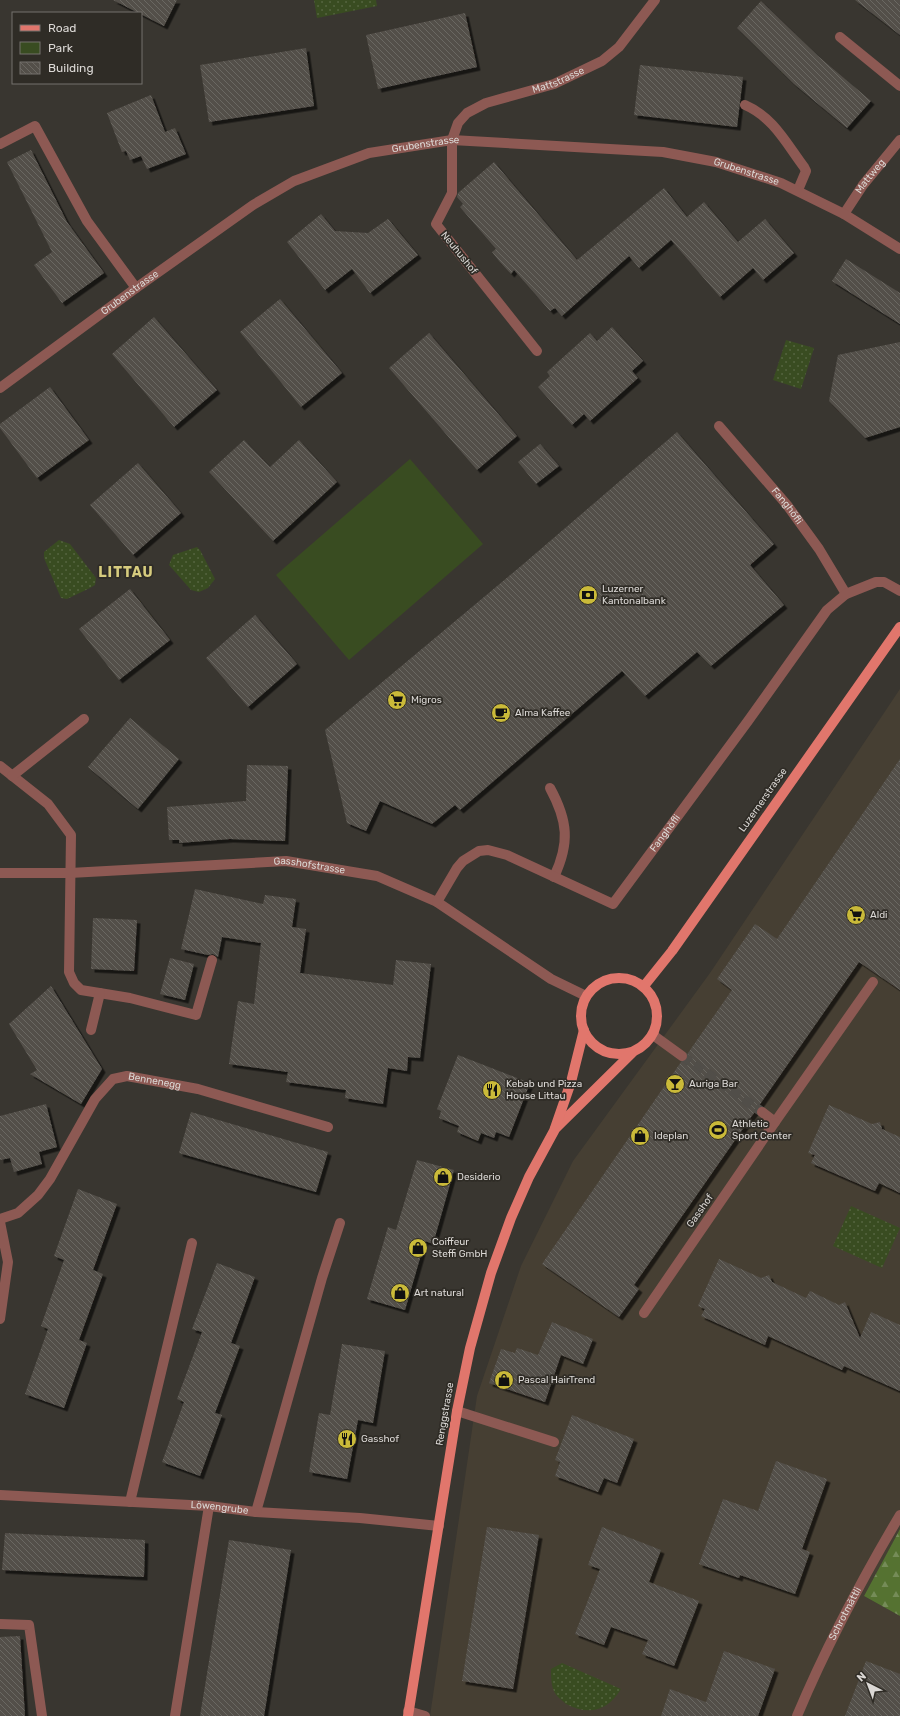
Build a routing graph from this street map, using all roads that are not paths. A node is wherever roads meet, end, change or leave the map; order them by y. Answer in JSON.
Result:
{"nodes":[{"id":1,"x":655,"y":0,"type":"edge"},
{"id":2,"x":840,"y":37,"type":"dead end"},
{"id":3,"x":900,"y":86,"type":"edge"},
{"id":4,"x":745,"y":105,"type":"dead end"},
{"id":5,"x":452,"y":140,"type":"junction"},
{"id":6,"x":900,"y":140,"type":"edge"},
{"id":7,"x":0,"y":144,"type":"edge"},
{"id":8,"x":798,"y":190,"type":"junction"},
{"id":9,"x":844,"y":214,"type":"junction"},
{"id":10,"x":900,"y":249,"type":"edge"},
{"id":11,"x":136,"y":288,"type":"junction"},
{"id":12,"x":537,"y":351,"type":"dead end"},
{"id":13,"x":0,"y":388,"type":"edge"},
{"id":14,"x":719,"y":426,"type":"dead end"},
{"id":15,"x":900,"y":591,"type":"edge"},
{"id":16,"x":846,"y":594,"type":"junction"},
{"id":17,"x":900,"y":627,"type":"edge"},
{"id":18,"x":84,"y":718,"type":"dead end"},
{"id":19,"x":0,"y":766,"type":"edge"},
{"id":20,"x":12,"y":776,"type":"junction"},
{"id":21,"x":550,"y":788,"type":"dead end"},
{"id":22,"x":0,"y":873,"type":"edge"},
{"id":23,"x":70,"y":873,"type":"junction"},
{"id":24,"x":554,"y":877,"type":"junction"},
{"id":25,"x":437,"y":902,"type":"junction"},
{"id":26,"x":212,"y":960,"type":"dead end"},
{"id":27,"x":873,"y":982,"type":"dead end"},
{"id":28,"x":644,"y":986,"type":"junction"},
{"id":29,"x":100,"y":993,"type":"junction"},
{"id":30,"x":586,"y":996,"type":"junction"},
{"id":31,"x":91,"y":1030,"type":"dead end"},
{"id":32,"x":584,"y":1030,"type":"junction"},
{"id":33,"x":653,"y":1034,"type":"junction"},
{"id":34,"x":632,"y":1053,"type":"junction"},
{"id":35,"x":682,"y":1056,"type":"tunnel mouth"},
{"id":36,"x":762,"y":1112,"type":"tunnel mouth"},
{"id":37,"x":775,"y":1122,"type":"junction"},
{"id":38,"x":328,"y":1127,"type":"dead end"},
{"id":39,"x":554,"y":1130,"type":"junction"},
{"id":40,"x":0,"y":1219,"type":"edge"},
{"id":41,"x":0,"y":1222,"type":"edge"},
{"id":42,"x":340,"y":1223,"type":"dead end"},
{"id":43,"x":192,"y":1243,"type":"dead end"},
{"id":44,"x":644,"y":1313,"type":"dead end"},
{"id":45,"x":0,"y":1320,"type":"edge"},
{"id":46,"x":457,"y":1411,"type":"junction"},
{"id":47,"x":554,"y":1442,"type":"dead end"},
{"id":48,"x":0,"y":1495,"type":"edge"},
{"id":49,"x":130,"y":1502,"type":"junction"},
{"id":50,"x":209,"y":1506,"type":"junction"},
{"id":51,"x":256,"y":1512,"type":"junction"},
{"id":52,"x":900,"y":1515,"type":"edge"},
{"id":53,"x":439,"y":1526,"type":"junction"},
{"id":54,"x":0,"y":1624,"type":"edge"},
{"id":55,"x":408,"y":1714,"type":"edge"},
{"id":56,"x":42,"y":1716,"type":"edge"},
{"id":57,"x":175,"y":1716,"type":"edge"},
{"id":58,"x":425,"y":1716,"type":"edge"},
{"id":59,"x":797,"y":1716,"type":"edge"}],
"edges":[{"from":1,"to":5,"type":"street","name":"Mattstrasse"},
{"from":2,"to":3,"type":"street"},
{"from":4,"to":8,"type":"street"},
{"from":5,"to":8,"type":"street","name":"Grubenstrasse"},
{"from":5,"to":11,"type":"street","name":"Grubenstrasse"},
{"from":5,"to":12,"type":"street","name":"Neuhushof"},
{"from":6,"to":9,"type":"street","name":"Mattweg"},
{"from":7,"to":11,"type":"street"},
{"from":8,"to":9,"type":"street","name":"Grubenstrasse"},
{"from":9,"to":10,"type":"street","name":"Grubenstrasse"},
{"from":11,"to":13,"type":"street","name":"Grubenstrasse"},
{"from":14,"to":16,"type":"street","name":"Fanghöfli"},
{"from":15,"to":16,"type":"street","name":"Fanghöfli"},
{"from":16,"to":24,"type":"street","name":"Fanghöfli"},
{"from":17,"to":28,"type":"main road","name":"Luzernerstrasse"},
{"from":18,"to":20,"type":"street"},
{"from":19,"to":20,"type":"street"},
{"from":20,"to":23,"type":"street"},
{"from":21,"to":24,"type":"street"},
{"from":22,"to":23,"type":"street","name":"Gasshofstrasse"},
{"from":23,"to":25,"type":"street","name":"Gasshofstrasse"},
{"from":23,"to":29,"type":"street"},
{"from":24,"to":25,"type":"street","name":"Fanghöfli"},
{"from":25,"to":30,"type":"street","name":"Gasshofstrasse"},
{"from":26,"to":29,"type":"street"},
{"from":27,"to":37,"type":"street","name":"Gasshof"},
{"from":28,"to":30,"type":"main road"},
{"from":28,"to":33,"type":"main road"},
{"from":29,"to":31,"type":"street"},
{"from":30,"to":32,"type":"main road"},
{"from":32,"to":34,"type":"main road"},
{"from":32,"to":39,"type":"main road","name":"Renggstrasse"},
{"from":33,"to":34,"type":"main road"},
{"from":33,"to":35,"type":"street"},
{"from":34,"to":39,"type":"main road","name":"Renggstrasse"},
{"from":36,"to":37,"type":"street"},
{"from":37,"to":44,"type":"street","name":"Gasshof"},
{"from":38,"to":40,"type":"street","name":"Bennenegg"},
{"from":39,"to":46,"type":"main road","name":"Renggstrasse"},
{"from":41,"to":45,"type":"street"},
{"from":42,"to":51,"type":"street"},
{"from":43,"to":49,"type":"street"},
{"from":46,"to":47,"type":"street"},
{"from":46,"to":53,"type":"main road","name":"Renggstrasse"},
{"from":48,"to":49,"type":"street","name":"Löwengrube"},
{"from":49,"to":50,"type":"street","name":"Löwengrube"},
{"from":50,"to":51,"type":"street","name":"Löwengrube"},
{"from":50,"to":57,"type":"street"},
{"from":51,"to":53,"type":"street","name":"Löwengrube"},
{"from":52,"to":59,"type":"street","name":"Schrotmättli"},
{"from":53,"to":55,"type":"main road","name":"Renggstrasse"},
{"from":54,"to":56,"type":"street"},
{"from":55,"to":58,"type":"street"}]}
